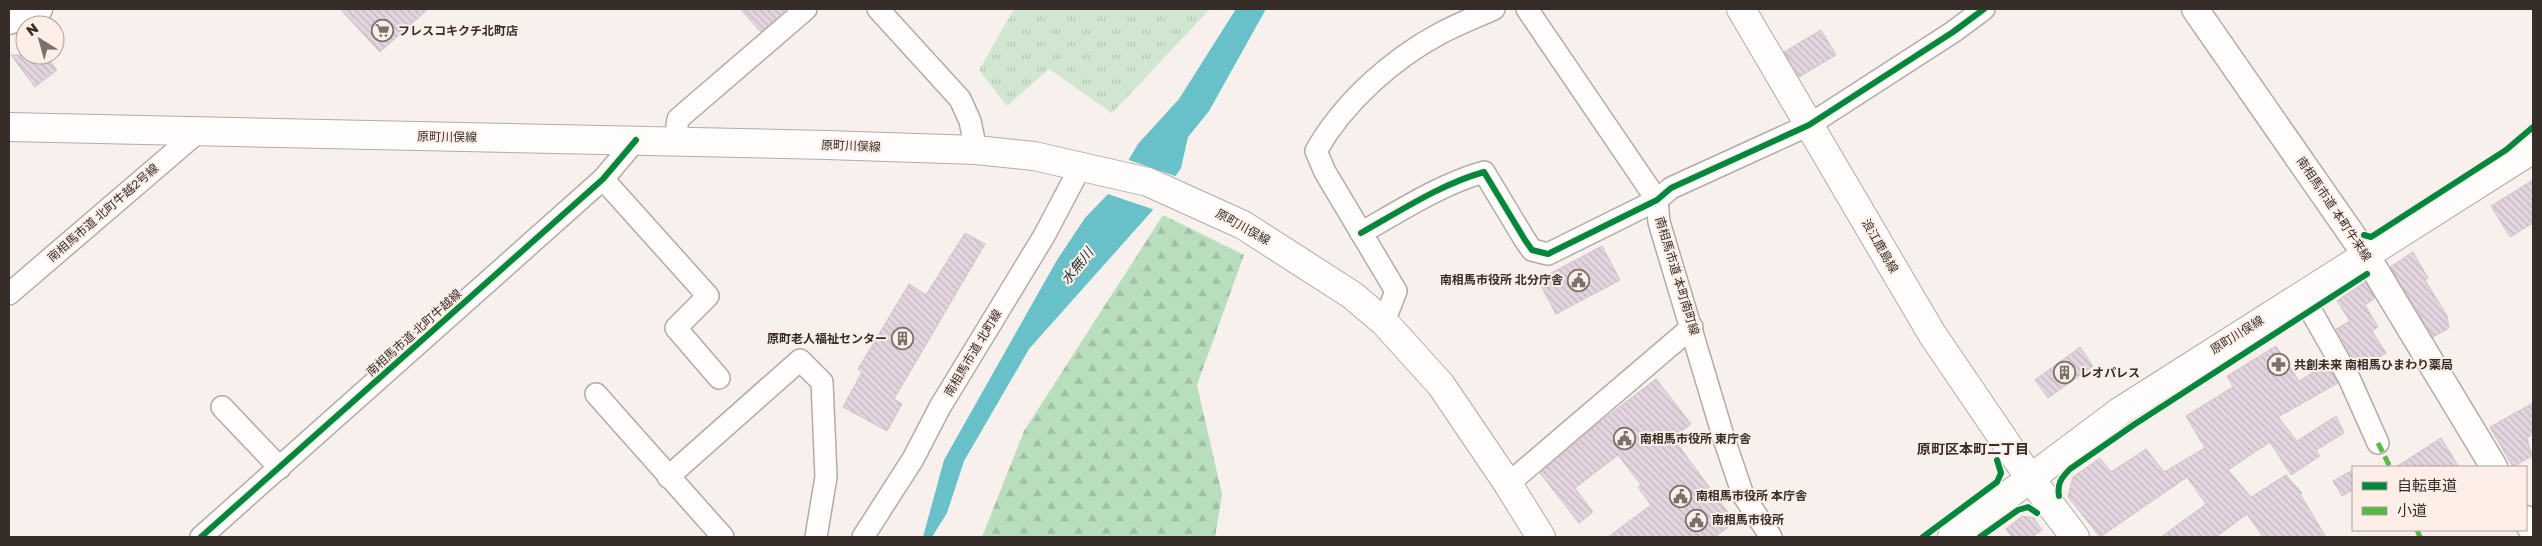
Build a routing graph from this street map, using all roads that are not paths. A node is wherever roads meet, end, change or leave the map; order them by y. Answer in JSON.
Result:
{"nodes":[{"id":1,"x":39,"y":9,"type":"edge"},
{"id":2,"x":806,"y":9,"type":"edge"},
{"id":3,"x":878,"y":9,"type":"edge"},
{"id":4,"x":1494,"y":9,"type":"edge"},
{"id":5,"x":1527,"y":9,"type":"edge"},
{"id":6,"x":1740,"y":9,"type":"edge"},
{"id":7,"x":1984,"y":9,"type":"edge"},
{"id":8,"x":2195,"y":9,"type":"edge"},
{"id":9,"x":9,"y":21,"type":"edge"},
{"id":10,"x":1809,"y":125,"type":"junction"},
{"id":11,"x":9,"y":128,"type":"edge"},
{"id":12,"x":198,"y":132,"type":"junction"},
{"id":13,"x":636,"y":140,"type":"junction"},
{"id":14,"x":675,"y":142,"type":"junction"},
{"id":15,"x":2533,"y":149,"type":"edge"},
{"id":16,"x":976,"y":150,"type":"junction"},
{"id":17,"x":1087,"y":168,"type":"junction"},
{"id":18,"x":603,"y":178,"type":"junction"},
{"id":19,"x":1657,"y":200,"type":"junction"},
{"id":20,"x":1361,"y":233,"type":"junction"},
{"id":21,"x":2366,"y":255,"type":"junction"},
{"id":22,"x":9,"y":294,"type":"edge"},
{"id":23,"x":2302,"y":295,"type":"junction"},
{"id":24,"x":1384,"y":322,"type":"junction"},
{"id":25,"x":1692,"y":327,"type":"junction"},
{"id":26,"x":719,"y":378,"type":"dead end"},
{"id":27,"x":596,"y":394,"type":"dead end"},
{"id":28,"x":222,"y":407,"type":"dead end"},
{"id":29,"x":2378,"y":443,"type":"dead end"},
{"id":30,"x":2493,"y":466,"type":"edge"},
{"id":31,"x":280,"y":468,"type":"junction"},
{"id":32,"x":668,"y":477,"type":"junction"},
{"id":33,"x":2030,"y":478,"type":"junction"},
{"id":34,"x":1508,"y":484,"type":"junction"},
{"id":35,"x":2527,"y":521,"type":"edge"},
{"id":36,"x":2533,"y":532,"type":"edge"},
{"id":37,"x":201,"y":537,"type":"edge"},
{"id":38,"x":722,"y":537,"type":"edge"},
{"id":39,"x":816,"y":537,"type":"edge"},
{"id":40,"x":863,"y":537,"type":"edge"},
{"id":41,"x":1541,"y":537,"type":"edge"},
{"id":42,"x":1771,"y":537,"type":"edge"},
{"id":43,"x":1952,"y":537,"type":"edge"},
{"id":44,"x":2075,"y":537,"type":"edge"}],
"edges":[{"from":1,"to":9,"type":"street"},
{"from":2,"to":14,"type":"street"},
{"from":3,"to":16,"type":"street"},
{"from":4,"to":20,"type":"street"},
{"from":5,"to":19,"type":"street","name":"南相馬市道 本町南町線"},
{"from":6,"to":10,"type":"main road","name":"浪江鹿島線"},
{"from":7,"to":10,"type":"street"},
{"from":8,"to":21,"type":"street","name":"南相馬市道 本町牛来線"},
{"from":10,"to":19,"type":"street"},
{"from":10,"to":33,"type":"main road","name":"浪江鹿島線"},
{"from":11,"to":12,"type":"main road","name":"原町川俣線"},
{"from":12,"to":13,"type":"main road","name":"原町川俣線"},
{"from":12,"to":22,"type":"street","name":"南相馬市道 北町牛越2号線"},
{"from":13,"to":14,"type":"main road","name":"原町川俣線"},
{"from":13,"to":18,"type":"street","name":"南相馬市道 北町牛越線"},
{"from":14,"to":16,"type":"main road","name":"原町川俣線"},
{"from":15,"to":21,"type":"main road","name":"原町川俣線"},
{"from":16,"to":17,"type":"main road","name":"原町川俣線"},
{"from":17,"to":24,"type":"main road","name":"原町川俣線"},
{"from":17,"to":40,"type":"street","name":"南相馬市道 北町線"},
{"from":18,"to":26,"type":"street"},
{"from":18,"to":31,"type":"street","name":"南相馬市道 北町牛越線"},
{"from":19,"to":20,"type":"street"},
{"from":19,"to":25,"type":"street","name":"南相馬市道 本町南町線"},
{"from":20,"to":24,"type":"street"},
{"from":21,"to":23,"type":"main road","name":"原町川俣線"},
{"from":21,"to":30,"type":"street","name":"南相馬市道 本町牛来線"},
{"from":23,"to":29,"type":"street"},
{"from":23,"to":33,"type":"main road","name":"原町川俣線"},
{"from":24,"to":34,"type":"main road","name":"原町川俣線"},
{"from":25,"to":34,"type":"street"},
{"from":25,"to":42,"type":"street","name":"南相馬市道 本町南町線"},
{"from":27,"to":32,"type":"street"},
{"from":28,"to":31,"type":"street"},
{"from":31,"to":37,"type":"street","name":"南相馬市道 北町牛越線"},
{"from":32,"to":38,"type":"street"},
{"from":32,"to":39,"type":"street"},
{"from":33,"to":43,"type":"main road","name":"原町川俣線"},
{"from":33,"to":44,"type":"main road","name":"浪江鹿島線"},
{"from":34,"to":41,"type":"main road","name":"原町川俣線"},
{"from":35,"to":36,"type":"street"}]}
